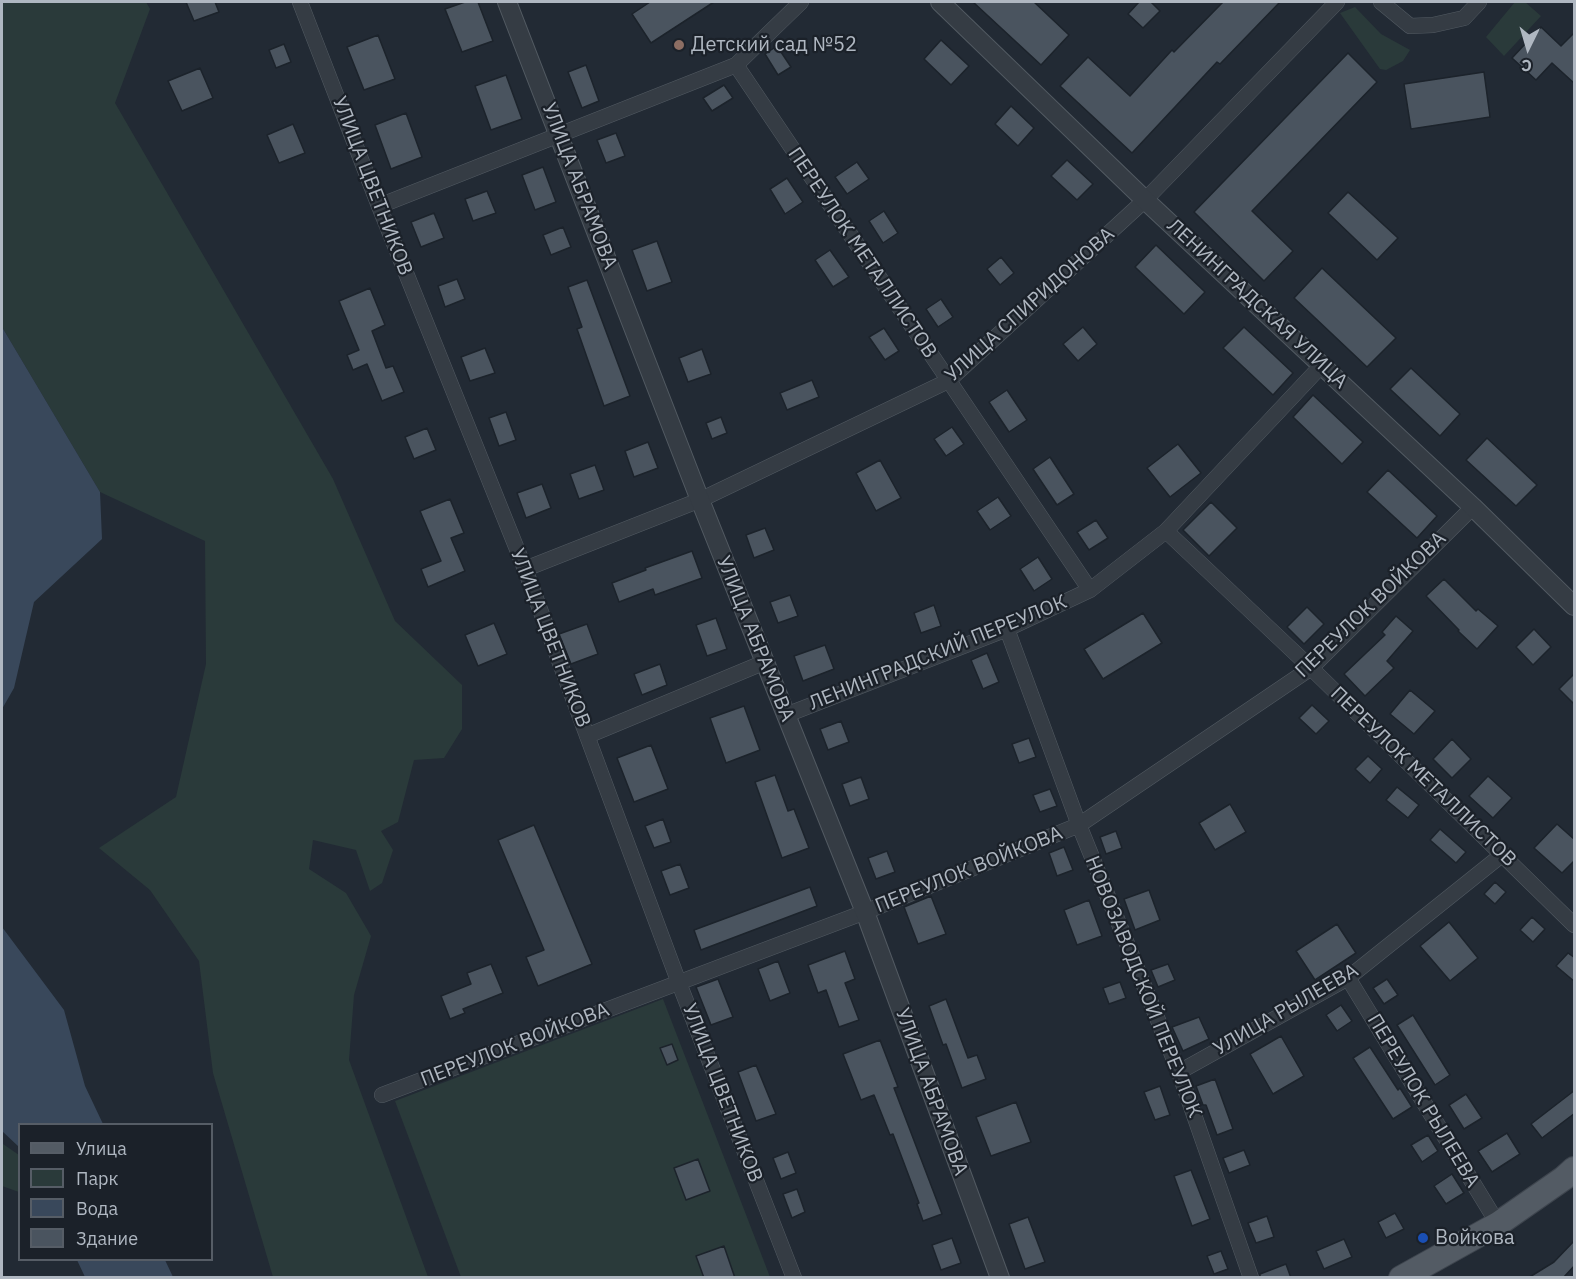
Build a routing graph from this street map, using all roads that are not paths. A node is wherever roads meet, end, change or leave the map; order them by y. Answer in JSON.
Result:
{"nodes":[{"id":1,"x":300,"y":2,"type":"edge"},
{"id":2,"x":507,"y":2,"type":"edge"},
{"id":3,"x":801,"y":2,"type":"edge"},
{"id":4,"x":940,"y":2,"type":"edge"},
{"id":5,"x":1337,"y":2,"type":"edge"},
{"id":6,"x":1381,"y":2,"type":"edge"},
{"id":7,"x":1479,"y":2,"type":"edge"},
{"id":8,"x":736,"y":66,"type":"junction"},
{"id":9,"x":559,"y":135,"type":"junction"},
{"id":10,"x":1145,"y":200,"type":"junction"},
{"id":11,"x":379,"y":207,"type":"junction"},
{"id":12,"x":1322,"y":364,"type":"junction"},
{"id":13,"x":948,"y":381,"type":"junction"},
{"id":14,"x":700,"y":500,"type":"junction"},
{"id":15,"x":1473,"y":507,"type":"junction"},
{"id":16,"x":1166,"y":531,"type":"junction"},
{"id":17,"x":525,"y":569,"type":"junction"},
{"id":18,"x":1090,"y":590,"type":"junction"},
{"id":19,"x":1575,"y":606,"type":"edge"},
{"id":20,"x":1007,"y":629,"type":"junction"},
{"id":21,"x":765,"y":662,"type":"junction"},
{"id":22,"x":1311,"y":668,"type":"junction"},
{"id":23,"x":786,"y":715,"type":"junction"},
{"id":24,"x":587,"y":736,"type":"junction"},
{"id":25,"x":1079,"y":825,"type":"junction"},
{"id":26,"x":1503,"y":854,"type":"junction"},
{"id":27,"x":865,"y":912,"type":"junction"},
{"id":28,"x":1575,"y":925,"type":"edge"},
{"id":29,"x":1348,"y":978,"type":"junction"},
{"id":30,"x":679,"y":983,"type":"junction"},
{"id":31,"x":1179,"y":1072,"type":"junction"},
{"id":32,"x":382,"y":1095,"type":"dead end"},
{"id":33,"x":1575,"y":1169,"type":"edge"},
{"id":34,"x":1498,"y":1224,"type":"junction"},
{"id":35,"x":794,"y":1278,"type":"edge"},
{"id":36,"x":1000,"y":1278,"type":"edge"},
{"id":37,"x":1251,"y":1278,"type":"edge"},
{"id":38,"x":1401,"y":1278,"type":"edge"}],
"edges":[{"from":1,"to":11,"type":"street","name":"УЛИЦА ЦВЕТНИКОВ"},
{"from":2,"to":9,"type":"street","name":"УЛИЦА АБРАМОВА"},
{"from":3,"to":8,"type":"street"},
{"from":4,"to":10,"type":"street","name":"ЛЕНИНГРАДСКАЯ УЛИЦА"},
{"from":5,"to":10,"type":"street","name":"УЛИЦА СПИРИДОНОВА"},
{"from":6,"to":7,"type":"street"},
{"from":8,"to":9,"type":"street"},
{"from":8,"to":13,"type":"street","name":"ПЕРЕУЛОК МЕТАЛЛИСТОВ"},
{"from":9,"to":11,"type":"street"},
{"from":9,"to":14,"type":"street","name":"УЛИЦА АБРАМОВА"},
{"from":10,"to":12,"type":"street","name":"ЛЕНИНГРАДСКАЯ УЛИЦА"},
{"from":10,"to":13,"type":"street","name":"УЛИЦА СПИРИДОНОВА"},
{"from":11,"to":17,"type":"street","name":"УЛИЦА ЦВЕТНИКОВ"},
{"from":12,"to":15,"type":"street","name":"ЛЕНИНГРАДСКАЯ УЛИЦА"},
{"from":12,"to":16,"type":"street","name":"ЛЕНИНГРАДСКИЙ ПЕРЕУЛОК"},
{"from":13,"to":14,"type":"street","name":"УЛИЦА СПИРИДОНОВА"},
{"from":13,"to":18,"type":"street","name":"ПЕРЕУЛОК МЕТАЛЛИСТОВ"},
{"from":14,"to":17,"type":"street","name":"УЛИЦА СПИРИДОНОВА"},
{"from":14,"to":21,"type":"street","name":"УЛИЦА АБРАМОВА"},
{"from":15,"to":19,"type":"street","name":"ЛЕНИНГРАДСКАЯ УЛИЦА"},
{"from":15,"to":22,"type":"street","name":"ПЕРЕУЛОК ВОЙКОВА"},
{"from":16,"to":18,"type":"street","name":"ЛЕНИНГРАДСКИЙ ПЕРЕУЛОК"},
{"from":16,"to":22,"type":"street","name":"ПЕРЕУЛОК МЕТАЛЛИСТОВ"},
{"from":17,"to":24,"type":"street","name":"УЛИЦА ЦВЕТНИКОВ"},
{"from":18,"to":20,"type":"street","name":"ЛЕНИНГРАДСКИЙ ПЕРЕУЛОК"},
{"from":20,"to":23,"type":"street","name":"ЛЕНИНГРАДСКИЙ ПЕРЕУЛОК"},
{"from":20,"to":25,"type":"street","name":"НОВОЗАВОДСКОЙ ПЕРЕУЛОК"},
{"from":21,"to":23,"type":"street","name":"УЛИЦА АБРАМОВА"},
{"from":21,"to":24,"type":"street"},
{"from":22,"to":25,"type":"street","name":"ПЕРЕУЛОК ВОЙКОВА"},
{"from":22,"to":26,"type":"street","name":"ПЕРЕУЛОК МЕТАЛЛИСТОВ"},
{"from":23,"to":27,"type":"street","name":"УЛИЦА АБРАМОВА"},
{"from":24,"to":30,"type":"street","name":"УЛИЦА ЦВЕТНИКОВ"},
{"from":25,"to":27,"type":"street","name":"ПЕРЕУЛОК ВОЙКОВА"},
{"from":25,"to":31,"type":"street","name":"НОВОЗАВОДСКОЙ ПЕРЕУЛОК"},
{"from":26,"to":28,"type":"street","name":"ПЕРЕУЛОК МЕТАЛЛИСТОВ"},
{"from":26,"to":29,"type":"street","name":"УЛИЦА РЫЛЕЕВА"},
{"from":27,"to":30,"type":"street","name":"ПЕРЕУЛОК ВОЙКОВА"},
{"from":27,"to":36,"type":"street","name":"УЛИЦА АБРАМОВА"},
{"from":29,"to":31,"type":"street","name":"УЛИЦА РЫЛЕЕВА"},
{"from":29,"to":34,"type":"street","name":"ПЕРЕУЛОК РЫЛЕЕВА"},
{"from":30,"to":32,"type":"street","name":"ПЕРЕУЛОК ВОЙКОВА"},
{"from":30,"to":35,"type":"street","name":"УЛИЦА ЦВЕТНИКОВ"},
{"from":31,"to":37,"type":"street","name":"НОВОЗАВОДСКОЙ ПЕРЕУЛОК"},
{"from":33,"to":34,"type":"main road"},
{"from":34,"to":38,"type":"main road"}]}
